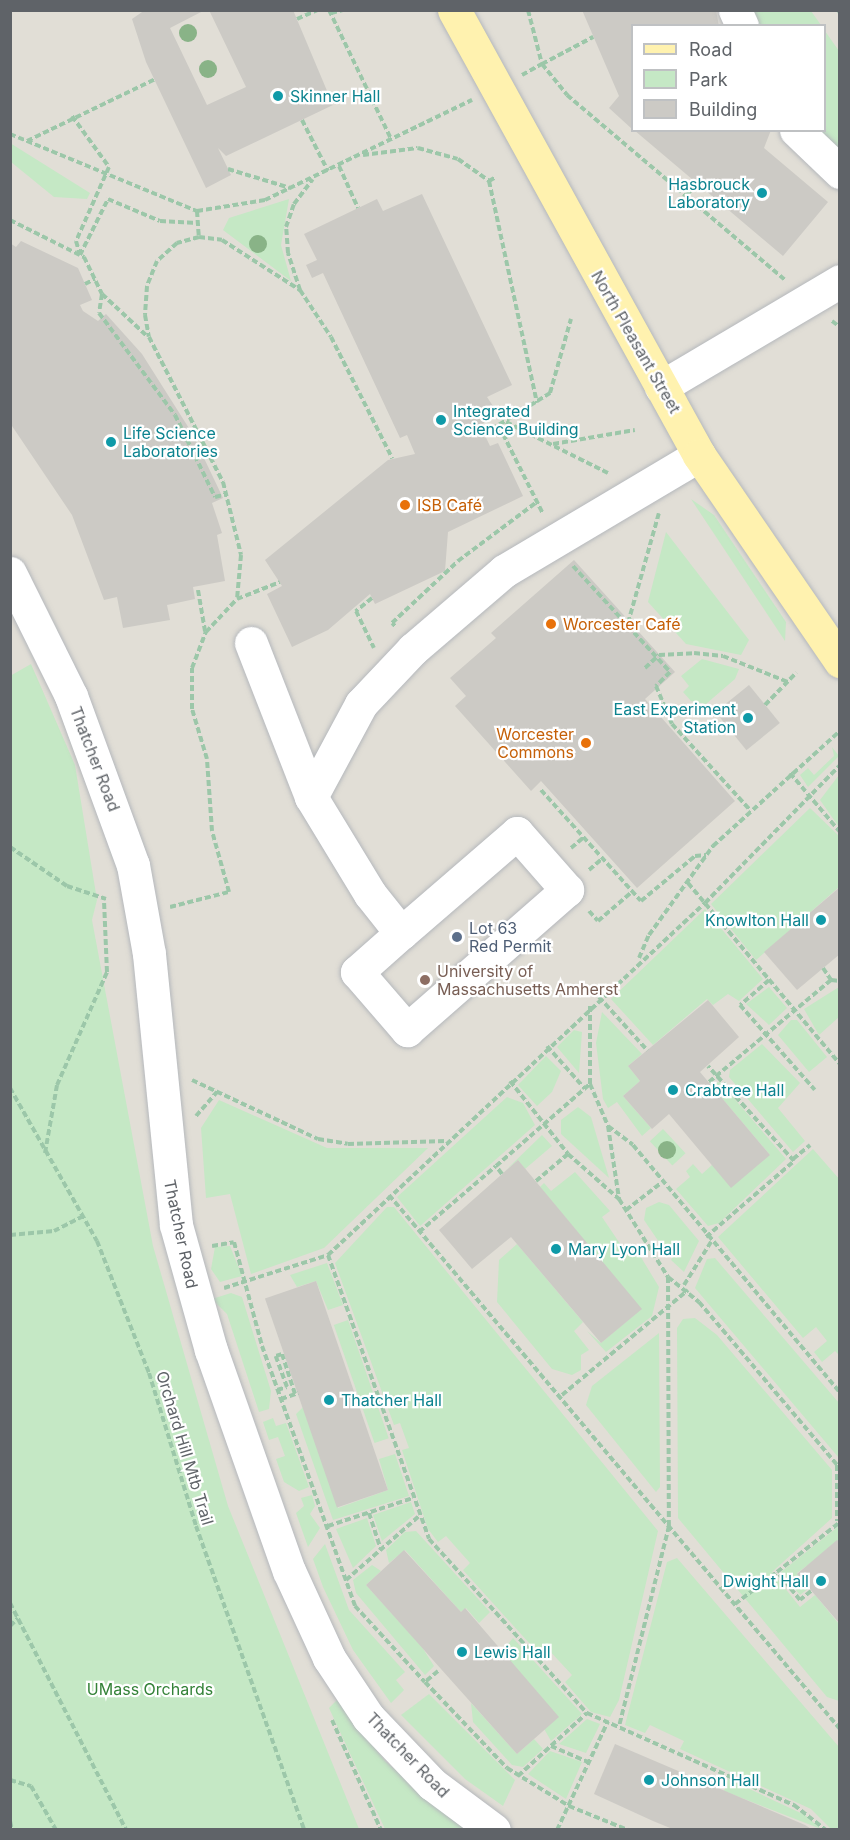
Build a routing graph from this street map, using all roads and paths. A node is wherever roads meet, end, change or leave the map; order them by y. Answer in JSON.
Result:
{"nodes":[{"id":1,"x":317,"y":10,"type":"edge"},
{"id":2,"x":343,"y":10,"type":"edge"},
{"id":3,"x":454,"y":10,"type":"edge"},
{"id":4,"x":528,"y":10,"type":"edge"},
{"id":5,"x":735,"y":10,"type":"edge"},
{"id":6,"x":330,"y":12,"type":"edge"},
{"id":7,"x":297,"y":19,"type":"dead end"},
{"id":8,"x":741,"y":24,"type":"edge"},
{"id":9,"x":593,"y":37,"type":"dead end"},
{"id":10,"x":542,"y":64,"type":"junction"},
{"id":11,"x":516,"y":78,"type":"dead end"},
{"id":12,"x":155,"y":79,"type":"dead end"},
{"id":13,"x":475,"y":98,"type":"dead end"},
{"id":14,"x":72,"y":116,"type":"junction"},
{"id":15,"x":302,"y":120,"type":"dead end"},
{"id":16,"x":798,"y":132,"type":"edge"},
{"id":17,"x":10,"y":134,"type":"edge"},
{"id":18,"x":391,"y":139,"type":"junction"},
{"id":19,"x":27,"y":141,"type":"junction"},
{"id":20,"x":359,"y":156,"type":"junction"},
{"id":21,"x":339,"y":166,"type":"junction"},
{"id":22,"x":228,"y":170,"type":"dead end"},
{"id":23,"x":328,"y":171,"type":"junction"},
{"id":24,"x":840,"y":172,"type":"edge"},
{"id":25,"x":108,"y":177,"type":"junction"},
{"id":26,"x":314,"y":177,"type":"junction"},
{"id":27,"x":496,"y":177,"type":"dead end"},
{"id":28,"x":489,"y":181,"type":"junction"},
{"id":29,"x":696,"y":183,"type":"dead end"},
{"id":30,"x":291,"y":188,"type":"junction"},
{"id":31,"x":687,"y":195,"type":"junction"},
{"id":32,"x":358,"y":208,"type":"dead end"},
{"id":33,"x":197,"y":211,"type":"junction"},
{"id":34,"x":10,"y":220,"type":"edge"},
{"id":35,"x":197,"y":223,"type":"junction"},
{"id":36,"x":199,"y":237,"type":"junction"},
{"id":37,"x":80,"y":255,"type":"junction"},
{"id":38,"x":95,"y":279,"type":"junction"},
{"id":39,"x":840,"y":281,"type":"edge"},
{"id":40,"x":789,"y":283,"type":"dead end"},
{"id":41,"x":85,"y":284,"type":"dead end"},
{"id":42,"x":300,"y":290,"type":"junction"},
{"id":43,"x":102,"y":294,"type":"junction"},
{"id":44,"x":571,"y":319,"type":"dead end"},
{"id":45,"x":149,"y":337,"type":"junction"},
{"id":46,"x":661,"y":387,"type":"junction"},
{"id":47,"x":537,"y":403,"type":"junction"},
{"id":48,"x":506,"y":422,"type":"junction"},
{"id":49,"x":499,"y":426,"type":"junction"},
{"id":50,"x":635,"y":430,"type":"dead end"},
{"id":51,"x":484,"y":434,"type":"dead end"},
{"id":52,"x":552,"y":444,"type":"junction"},
{"id":53,"x":699,"y":455,"type":"junction"},
{"id":54,"x":392,"y":458,"type":"dead end"},
{"id":55,"x":609,"y":473,"type":"dead end"},
{"id":56,"x":227,"y":494,"type":"junction"},
{"id":57,"x":660,"y":506,"type":"dead end"},
{"id":58,"x":543,"y":514,"type":"dead end"},
{"id":59,"x":571,"y":563,"type":"dead end"},
{"id":60,"x":10,"y":573,"type":"edge"},
{"id":61,"x":280,"y":582,"type":"dead end"},
{"id":62,"x":198,"y":590,"type":"dead end"},
{"id":63,"x":372,"y":598,"type":"dead end"},
{"id":64,"x":237,"y":599,"type":"junction"},
{"id":65,"x":627,"y":624,"type":"junction"},
{"id":66,"x":206,"y":632,"type":"junction"},
{"id":67,"x":250,"y":643,"type":"dead end"},
{"id":68,"x":378,"y":657,"type":"dead end"},
{"id":69,"x":657,"y":657,"type":"junction"},
{"id":70,"x":840,"y":661,"type":"edge"},
{"id":71,"x":645,"y":668,"type":"dead end"},
{"id":72,"x":796,"y":673,"type":"dead end"},
{"id":73,"x":788,"y":682,"type":"junction"},
{"id":74,"x":765,"y":705,"type":"dead end"},
{"id":75,"x":840,"y":731,"type":"edge"},
{"id":76,"x":840,"y":765,"type":"edge"},
{"id":77,"x":790,"y":773,"type":"junction"},
{"id":78,"x":541,"y":790,"type":"dead end"},
{"id":79,"x":311,"y":797,"type":"junction"},
{"id":80,"x":811,"y":798,"type":"junction"},
{"id":81,"x":749,"y":809,"type":"junction"},
{"id":82,"x":840,"y":832,"type":"edge"},
{"id":83,"x":584,"y":837,"type":"junction"},
{"id":84,"x":10,"y":847,"type":"edge"},
{"id":85,"x":563,"y":855,"type":"dead end"},
{"id":86,"x":707,"y":855,"type":"junction"},
{"id":87,"x":603,"y":858,"type":"junction"},
{"id":88,"x":582,"y":876,"type":"dead end"},
{"id":89,"x":688,"y":883,"type":"junction"},
{"id":90,"x":633,"y":891,"type":"junction"},
{"id":91,"x":104,"y":899,"type":"junction"},
{"id":92,"x":115,"y":901,"type":"dead end"},
{"id":93,"x":705,"y":903,"type":"junction"},
{"id":94,"x":168,"y":908,"type":"dead end"},
{"id":95,"x":594,"y":917,"type":"dead end"},
{"id":96,"x":401,"y":933,"type":"junction"},
{"id":97,"x":638,"y":960,"type":"junction"},
{"id":98,"x":823,"y":968,"type":"dead end"},
{"id":99,"x":770,"y":980,"type":"junction"},
{"id":100,"x":831,"y":980,"type":"junction"},
{"id":101,"x":840,"y":981,"type":"edge"},
{"id":102,"x":599,"y":997,"type":"junction"},
{"id":103,"x":590,"y":1005,"type":"junction"},
{"id":104,"x":794,"y":1010,"type":"junction"},
{"id":105,"x":767,"y":1032,"type":"junction"},
{"id":106,"x":547,"y":1046,"type":"junction"},
{"id":107,"x":647,"y":1050,"type":"dead end"},
{"id":108,"x":840,"y":1064,"type":"edge"},
{"id":109,"x":708,"y":1066,"type":"dead end"},
{"id":110,"x":719,"y":1072,"type":"junction"},
{"id":111,"x":188,"y":1078,"type":"dead end"},
{"id":112,"x":510,"y":1082,"type":"junction"},
{"id":113,"x":708,"y":1082,"type":"dead end"},
{"id":114,"x":590,"y":1084,"type":"junction"},
{"id":115,"x":10,"y":1088,"type":"edge"},
{"id":116,"x":585,"y":1089,"type":"junction"},
{"id":117,"x":815,"y":1090,"type":"dead end"},
{"id":118,"x":217,"y":1092,"type":"junction"},
{"id":119,"x":194,"y":1118,"type":"dead end"},
{"id":120,"x":545,"y":1124,"type":"junction"},
{"id":121,"x":608,"y":1126,"type":"junction"},
{"id":122,"x":446,"y":1141,"type":"junction"},
{"id":123,"x":810,"y":1145,"type":"dead end"},
{"id":124,"x":45,"y":1153,"type":"junction"},
{"id":125,"x":568,"y":1154,"type":"junction"},
{"id":126,"x":793,"y":1159,"type":"junction"},
{"id":127,"x":496,"y":1166,"type":"junction"},
{"id":128,"x":502,"y":1174,"type":"dead end"},
{"id":129,"x":536,"y":1181,"type":"dead end"},
{"id":130,"x":661,"y":1183,"type":"junction"},
{"id":131,"x":388,"y":1195,"type":"junction"},
{"id":132,"x":620,"y":1199,"type":"junction"},
{"id":133,"x":626,"y":1210,"type":"junction"},
{"id":134,"x":83,"y":1216,"type":"junction"},
{"id":135,"x":419,"y":1232,"type":"junction"},
{"id":136,"x":10,"y":1235,"type":"edge"},
{"id":137,"x":706,"y":1237,"type":"junction"},
{"id":138,"x":711,"y":1242,"type":"junction"},
{"id":139,"x":210,"y":1246,"type":"dead end"},
{"id":140,"x":328,"y":1255,"type":"junction"},
{"id":141,"x":668,"y":1276,"type":"junction"},
{"id":142,"x":247,"y":1280,"type":"junction"},
{"id":143,"x":684,"y":1285,"type":"junction"},
{"id":144,"x":688,"y":1290,"type":"junction"},
{"id":145,"x":214,"y":1291,"type":"dead end"},
{"id":146,"x":669,"y":1307,"type":"junction"},
{"id":147,"x":277,"y":1390,"type":"junction"},
{"id":148,"x":840,"y":1393,"type":"edge"},
{"id":149,"x":562,"y":1395,"type":"junction"},
{"id":150,"x":281,"y":1399,"type":"junction"},
{"id":151,"x":838,"y":1467,"type":"edge"},
{"id":152,"x":413,"y":1498,"type":"junction"},
{"id":153,"x":369,"y":1513,"type":"junction"},
{"id":154,"x":419,"y":1516,"type":"junction"},
{"id":155,"x":838,"y":1521,"type":"edge"},
{"id":156,"x":328,"y":1526,"type":"junction"},
{"id":157,"x":669,"y":1526,"type":"junction"},
{"id":158,"x":381,"y":1549,"type":"junction"},
{"id":159,"x":777,"y":1572,"type":"junction"},
{"id":160,"x":346,"y":1580,"type":"junction"},
{"id":161,"x":812,"y":1591,"type":"dead end"},
{"id":162,"x":10,"y":1603,"type":"edge"},
{"id":163,"x":735,"y":1604,"type":"junction"},
{"id":164,"x":18,"y":1618,"type":"junction"},
{"id":165,"x":10,"y":1626,"type":"edge"},
{"id":166,"x":438,"y":1671,"type":"dead end"},
{"id":167,"x":425,"y":1682,"type":"junction"},
{"id":168,"x":587,"y":1713,"type":"junction"},
{"id":169,"x":608,"y":1721,"type":"junction"},
{"id":170,"x":619,"y":1726,"type":"junction"},
{"id":171,"x":840,"y":1729,"type":"edge"},
{"id":172,"x":551,"y":1746,"type":"junction"},
{"id":173,"x":588,"y":1762,"type":"junction"},
{"id":174,"x":518,"y":1776,"type":"junction"},
{"id":175,"x":10,"y":1780,"type":"edge"},
{"id":176,"x":569,"y":1806,"type":"junction"},
{"id":177,"x":10,"y":1821,"type":"edge"},
{"id":178,"x":12,"y":1830,"type":"edge"},
{"id":179,"x":56,"y":1830,"type":"edge"},
{"id":180,"x":126,"y":1830,"type":"edge"},
{"id":181,"x":304,"y":1830,"type":"edge"},
{"id":182,"x":494,"y":1830,"type":"edge"},
{"id":183,"x":557,"y":1830,"type":"edge"},
{"id":184,"x":628,"y":1830,"type":"edge"},
{"id":185,"x":826,"y":1830,"type":"edge"}],
"edges":[{"from":1,"to":7,"type":"path"},
{"from":2,"to":6,"type":"path"},
{"from":3,"to":46,"type":"main road","name":"North Pleasant Street"},
{"from":4,"to":10,"type":"path"},
{"from":5,"to":8,"type":"street"},
{"from":6,"to":18,"type":"path"},
{"from":9,"to":10,"type":"path"},
{"from":10,"to":11,"type":"path"},
{"from":10,"to":31,"type":"path"},
{"from":12,"to":14,"type":"path"},
{"from":13,"to":18,"type":"path"},
{"from":14,"to":19,"type":"path"},
{"from":14,"to":25,"type":"path"},
{"from":15,"to":23,"type":"path"},
{"from":16,"to":24,"type":"street"},
{"from":17,"to":19,"type":"path"},
{"from":18,"to":20,"type":"path"},
{"from":19,"to":25,"type":"path"},
{"from":20,"to":21,"type":"path"},
{"from":20,"to":28,"type":"path"},
{"from":21,"to":23,"type":"path"},
{"from":21,"to":32,"type":"path"},
{"from":22,"to":30,"type":"path"},
{"from":23,"to":26,"type":"path"},
{"from":25,"to":33,"type":"path"},
{"from":25,"to":37,"type":"path"},
{"from":26,"to":30,"type":"path"},
{"from":26,"to":42,"type":"path"},
{"from":27,"to":28,"type":"path"},
{"from":28,"to":47,"type":"path"},
{"from":29,"to":31,"type":"path"},
{"from":30,"to":33,"type":"path"},
{"from":31,"to":40,"type":"path"},
{"from":33,"to":35,"type":"path"},
{"from":34,"to":37,"type":"path"},
{"from":35,"to":36,"type":"path"},
{"from":35,"to":37,"type":"path"},
{"from":36,"to":42,"type":"path"},
{"from":36,"to":45,"type":"path"},
{"from":37,"to":38,"type":"path"},
{"from":38,"to":41,"type":"path"},
{"from":38,"to":43,"type":"path"},
{"from":39,"to":46,"type":"street"},
{"from":42,"to":54,"type":"path"},
{"from":43,"to":45,"type":"path"},
{"from":43,"to":56,"type":"path"},
{"from":44,"to":47,"type":"path"},
{"from":45,"to":56,"type":"path"},
{"from":46,"to":53,"type":"main road","name":"North Pleasant Street"},
{"from":47,"to":48,"type":"path"},
{"from":48,"to":49,"type":"path"},
{"from":48,"to":52,"type":"path"},
{"from":49,"to":51,"type":"path"},
{"from":49,"to":58,"type":"path"},
{"from":50,"to":52,"type":"path"},
{"from":52,"to":55,"type":"path"},
{"from":53,"to":70,"type":"main road","name":"North Pleasant Street"},
{"from":53,"to":79,"type":"street"},
{"from":56,"to":64,"type":"path"},
{"from":57,"to":65,"type":"path"},
{"from":59,"to":65,"type":"path"},
{"from":60,"to":182,"type":"street","name":"Thatcher Road"},
{"from":61,"to":64,"type":"path"},
{"from":62,"to":66,"type":"path"},
{"from":63,"to":68,"type":"path"},
{"from":64,"to":66,"type":"path"},
{"from":65,"to":69,"type":"path"},
{"from":66,"to":94,"type":"path"},
{"from":67,"to":79,"type":"street"},
{"from":69,"to":71,"type":"path"},
{"from":69,"to":73,"type":"path"},
{"from":69,"to":81,"type":"path"},
{"from":72,"to":73,"type":"path"},
{"from":73,"to":74,"type":"path"},
{"from":75,"to":77,"type":"path"},
{"from":76,"to":80,"type":"path"},
{"from":77,"to":80,"type":"path"},
{"from":77,"to":81,"type":"path"},
{"from":78,"to":83,"type":"path"},
{"from":79,"to":96,"type":"street"},
{"from":80,"to":82,"type":"path"},
{"from":80,"to":93,"type":"path"},
{"from":81,"to":86,"type":"path"},
{"from":83,"to":85,"type":"path"},
{"from":83,"to":87,"type":"path"},
{"from":84,"to":91,"type":"path"},
{"from":86,"to":89,"type":"path"},
{"from":86,"to":90,"type":"path"},
{"from":87,"to":88,"type":"path"},
{"from":87,"to":90,"type":"path"},
{"from":89,"to":93,"type":"path"},
{"from":89,"to":97,"type":"path"},
{"from":90,"to":95,"type":"path"},
{"from":91,"to":92,"type":"path"},
{"from":91,"to":124,"type":"path"},
{"from":93,"to":97,"type":"path"},
{"from":93,"to":99,"type":"path"},
{"from":96,"to":96,"type":"street"},
{"from":97,"to":102,"type":"path"},
{"from":98,"to":100,"type":"path"},
{"from":99,"to":104,"type":"path"},
{"from":99,"to":105,"type":"path"},
{"from":100,"to":101,"type":"path"},
{"from":100,"to":104,"type":"path"},
{"from":102,"to":103,"type":"path"},
{"from":102,"to":107,"type":"path"},
{"from":103,"to":106,"type":"path"},
{"from":103,"to":114,"type":"path"},
{"from":104,"to":105,"type":"path"},
{"from":104,"to":108,"type":"path"},
{"from":105,"to":110,"type":"path"},
{"from":105,"to":117,"type":"path"},
{"from":106,"to":112,"type":"path"},
{"from":106,"to":116,"type":"path"},
{"from":109,"to":110,"type":"path"},
{"from":110,"to":113,"type":"path"},
{"from":110,"to":126,"type":"path"},
{"from":111,"to":118,"type":"path"},
{"from":112,"to":120,"type":"path"},
{"from":112,"to":122,"type":"path"},
{"from":114,"to":116,"type":"path"},
{"from":114,"to":121,"type":"path"},
{"from":115,"to":124,"type":"path","name":"Orchard Hill Mtb Trail"},
{"from":116,"to":120,"type":"path"},
{"from":118,"to":119,"type":"path"},
{"from":118,"to":122,"type":"path"},
{"from":120,"to":125,"type":"path"},
{"from":120,"to":127,"type":"path"},
{"from":121,"to":130,"type":"path"},
{"from":121,"to":132,"type":"path"},
{"from":122,"to":131,"type":"path"},
{"from":123,"to":126,"type":"path"},
{"from":124,"to":134,"type":"path","name":"Orchard Hill Mtb Trail"},
{"from":125,"to":129,"type":"path"},
{"from":125,"to":132,"type":"path"},
{"from":126,"to":137,"type":"path"},
{"from":127,"to":128,"type":"path"},
{"from":127,"to":135,"type":"path"},
{"from":130,"to":133,"type":"path"},
{"from":130,"to":137,"type":"path"},
{"from":131,"to":135,"type":"path"},
{"from":131,"to":140,"type":"path"},
{"from":132,"to":133,"type":"path"},
{"from":133,"to":141,"type":"path"},
{"from":134,"to":136,"type":"path"},
{"from":134,"to":181,"type":"path","name":"Orchard Hill Mtb Trail"},
{"from":135,"to":149,"type":"path"},
{"from":137,"to":138,"type":"path"},
{"from":138,"to":143,"type":"path"},
{"from":138,"to":148,"type":"path"},
{"from":139,"to":142,"type":"path"},
{"from":140,"to":142,"type":"path"},
{"from":140,"to":152,"type":"path"},
{"from":141,"to":143,"type":"path"},
{"from":141,"to":146,"type":"path"},
{"from":142,"to":145,"type":"path"},
{"from":142,"to":147,"type":"path"},
{"from":143,"to":144,"type":"path"},
{"from":144,"to":146,"type":"path"},
{"from":144,"to":151,"type":"path"},
{"from":146,"to":149,"type":"path"},
{"from":146,"to":157,"type":"path"},
{"from":147,"to":150,"type":"path"},
{"from":147,"to":150,"type":"path"},
{"from":149,"to":157,"type":"path"},
{"from":150,"to":156,"type":"path"},
{"from":151,"to":155,"type":"path"},
{"from":152,"to":153,"type":"path"},
{"from":152,"to":154,"type":"path"},
{"from":153,"to":156,"type":"path"},
{"from":153,"to":158,"type":"path"},
{"from":154,"to":158,"type":"path"},
{"from":154,"to":168,"type":"path"},
{"from":155,"to":159,"type":"path"},
{"from":156,"to":160,"type":"path"},
{"from":157,"to":163,"type":"path"},
{"from":157,"to":170,"type":"path"},
{"from":158,"to":160,"type":"path"},
{"from":159,"to":161,"type":"path"},
{"from":159,"to":163,"type":"path"},
{"from":160,"to":167,"type":"path"},
{"from":162,"to":164,"type":"path"},
{"from":163,"to":171,"type":"path"},
{"from":164,"to":165,"type":"path"},
{"from":164,"to":180,"type":"path"},
{"from":166,"to":167,"type":"path"},
{"from":167,"to":174,"type":"path"},
{"from":168,"to":169,"type":"path"},
{"from":168,"to":172,"type":"path"},
{"from":169,"to":170,"type":"path"},
{"from":169,"to":173,"type":"path"},
{"from":170,"to":185,"type":"path"},
{"from":172,"to":173,"type":"path"},
{"from":172,"to":174,"type":"path"},
{"from":173,"to":176,"type":"path"},
{"from":174,"to":176,"type":"path"},
{"from":175,"to":179,"type":"path"},
{"from":176,"to":183,"type":"path"},
{"from":176,"to":184,"type":"path"},
{"from":177,"to":178,"type":"path"}]}
